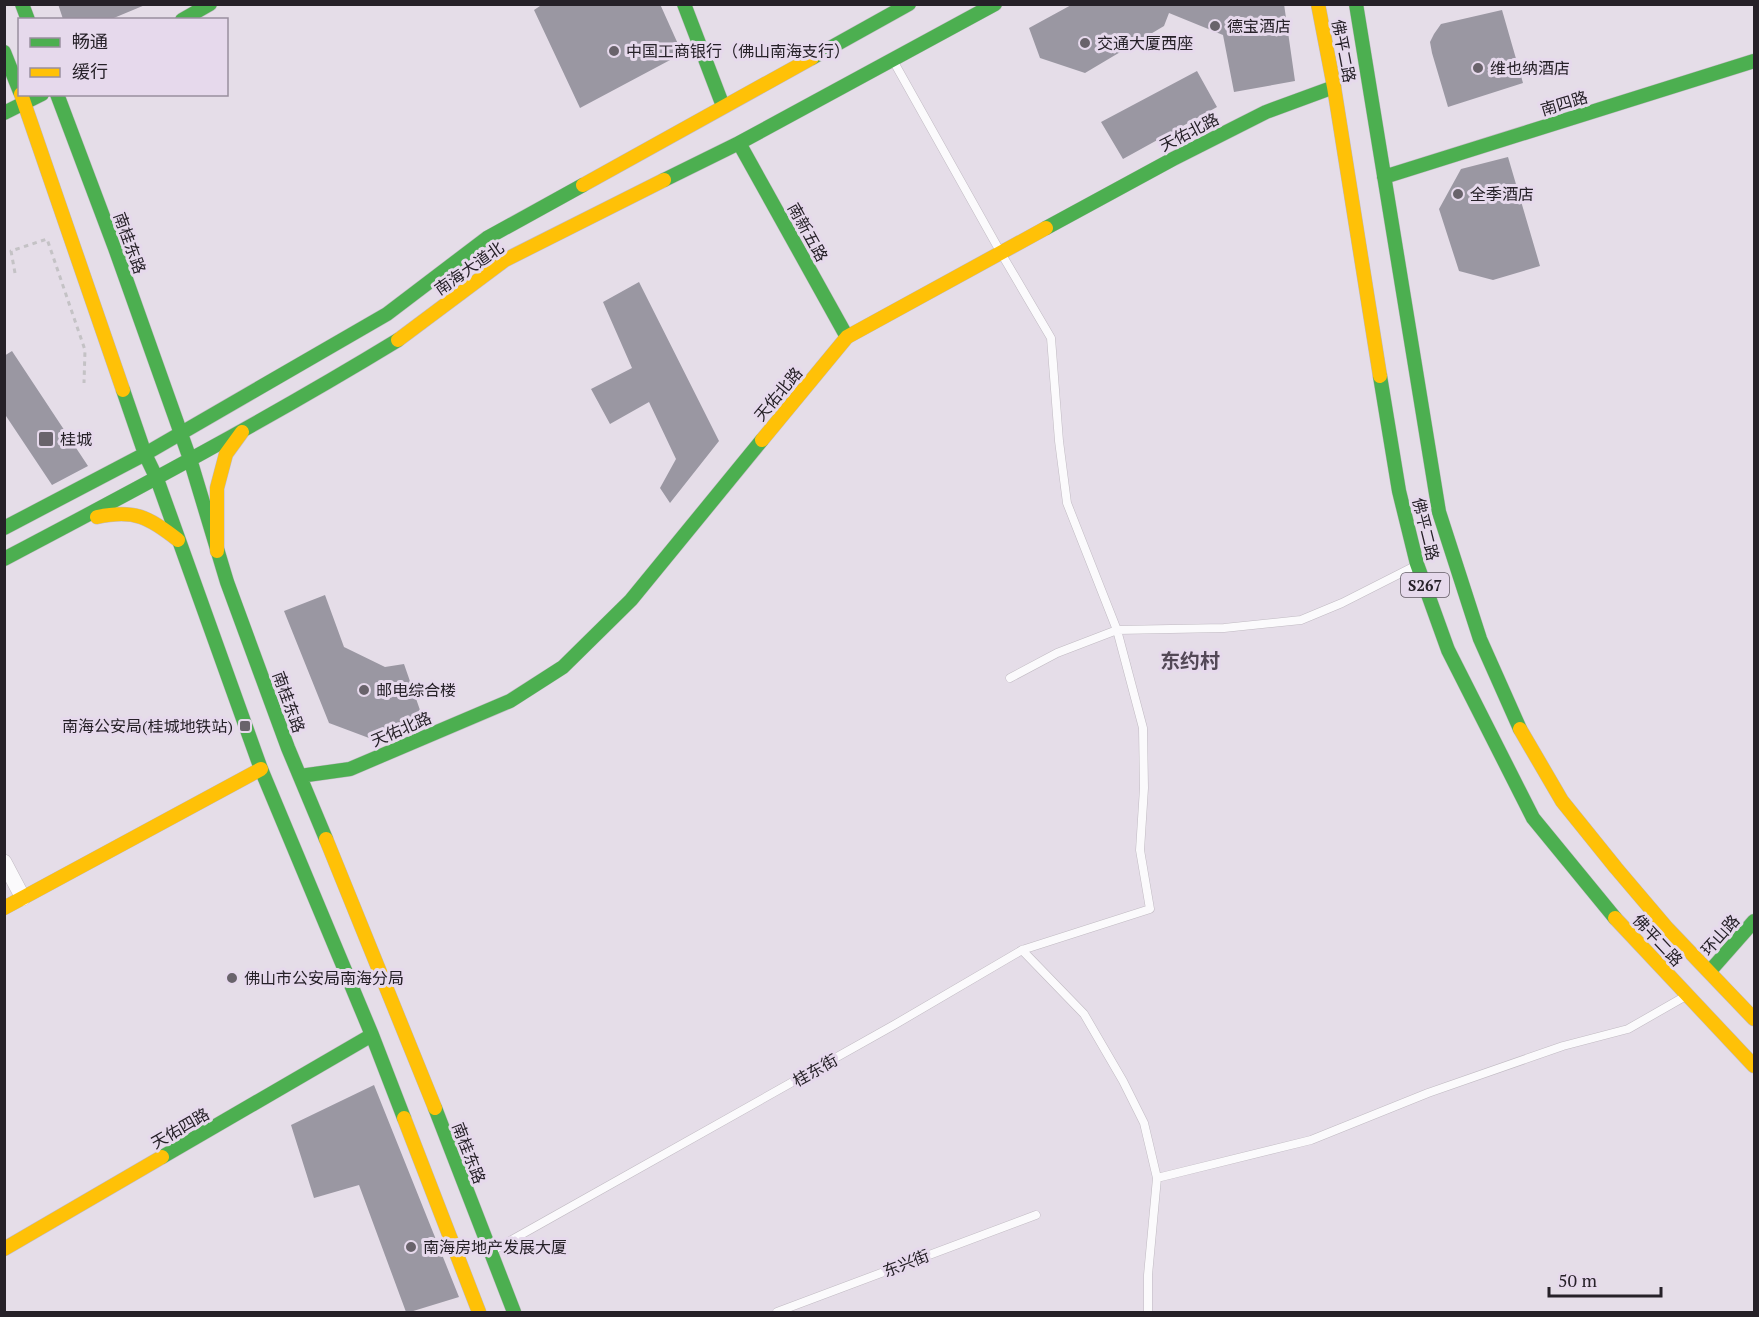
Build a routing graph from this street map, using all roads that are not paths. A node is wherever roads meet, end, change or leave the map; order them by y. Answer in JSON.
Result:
{"nodes":[{"id":1,"x":210,"y":4,"type":"edge"},
{"id":2,"x":684,"y":4,"type":"edge"},
{"id":3,"x":909,"y":4,"type":"edge"},
{"id":4,"x":995,"y":4,"type":"edge"},
{"id":5,"x":1318,"y":4,"type":"edge"},
{"id":6,"x":1356,"y":4,"type":"edge"},
{"id":7,"x":186,"y":18,"type":"edge"},
{"id":8,"x":4,"y":52,"type":"edge"},
{"id":9,"x":892,"y":60,"type":"junction"},
{"id":10,"x":1755,"y":61,"type":"edge"},
{"id":11,"x":1334,"y":87,"type":"junction"},
{"id":12,"x":18,"y":88,"type":"edge"},
{"id":13,"x":21,"y":96,"type":"edge"},
{"id":14,"x":58,"y":96,"type":"edge"},
{"id":15,"x":723,"y":106,"type":"junction"},
{"id":16,"x":4,"y":113,"type":"edge"},
{"id":17,"x":739,"y":143,"type":"junction"},
{"id":18,"x":1384,"y":177,"type":"junction"},
{"id":19,"x":1000,"y":253,"type":"junction"},
{"id":20,"x":847,"y":337,"type":"junction"},
{"id":21,"x":243,"y":431,"type":"junction"},
{"id":22,"x":180,"y":433,"type":"junction"},
{"id":23,"x":145,"y":454,"type":"junction"},
{"id":24,"x":190,"y":459,"type":"junction"},
{"id":25,"x":157,"y":479,"type":"junction"},
{"id":26,"x":4,"y":528,"type":"edge"},
{"id":27,"x":62,"y":529,"type":"junction"},
{"id":28,"x":178,"y":540,"type":"junction"},
{"id":29,"x":217,"y":551,"type":"junction"},
{"id":30,"x":4,"y":559,"type":"edge"},
{"id":31,"x":1417,"y":564,"type":"junction"},
{"id":32,"x":1117,"y":630,"type":"junction"},
{"id":33,"x":1010,"y":678,"type":"dead end"},
{"id":34,"x":261,"y":770,"type":"junction"},
{"id":35,"x":300,"y":776,"type":"junction"},
{"id":36,"x":4,"y":862,"type":"edge"},
{"id":37,"x":23,"y":898,"type":"junction"},
{"id":38,"x":4,"y":908,"type":"edge"},
{"id":39,"x":1755,"y":921,"type":"edge"},
{"id":40,"x":1022,"y":950,"type":"junction"},
{"id":41,"x":1710,"y":971,"type":"junction"},
{"id":42,"x":1688,"y":995,"type":"junction"},
{"id":43,"x":1755,"y":1019,"type":"edge"},
{"id":44,"x":372,"y":1035,"type":"junction"},
{"id":45,"x":1755,"y":1066,"type":"edge"},
{"id":46,"x":1157,"y":1178,"type":"junction"},
{"id":47,"x":1036,"y":1215,"type":"dead end"},
{"id":48,"x":4,"y":1249,"type":"edge"},
{"id":49,"x":490,"y":1252,"type":"junction"},
{"id":50,"x":479,"y":1312,"type":"edge"},
{"id":51,"x":514,"y":1312,"type":"edge"},
{"id":52,"x":777,"y":1312,"type":"edge"},
{"id":53,"x":1149,"y":1312,"type":"edge"}],
"edges":[{"from":1,"to":7,"type":"main road"},
{"from":2,"to":15,"type":"main road"},
{"from":3,"to":15,"type":"main road","name":"南海大道北"},
{"from":4,"to":9,"type":"main road","name":"南海大道北"},
{"from":5,"to":11,"type":"main road","name":"佛平二路","number":"S267"},
{"from":6,"to":18,"type":"main road","name":"佛平二路"},
{"from":8,"to":12,"type":"main road"},
{"from":9,"to":17,"type":"main road","name":"南海大道北"},
{"from":9,"to":19,"type":"lane"},
{"from":10,"to":18,"type":"main road","name":"南四路"},
{"from":11,"to":19,"type":"main road","name":"天佑北路"},
{"from":11,"to":31,"type":"main road","name":"佛平二路","number":"S267"},
{"from":13,"to":16,"type":"main road"},
{"from":13,"to":23,"type":"main road"},
{"from":14,"to":22,"type":"main road","name":"南桂东路"},
{"from":15,"to":22,"type":"main road","name":"南海大道北"},
{"from":17,"to":20,"type":"main road","name":"南新五路"},
{"from":17,"to":21,"type":"main road","name":"南海大道北"},
{"from":18,"to":41,"type":"main road","name":"佛平二路"},
{"from":19,"to":20,"type":"main road","name":"天佑北路"},
{"from":19,"to":32,"type":"lane"},
{"from":20,"to":35,"type":"main road","name":"天佑北路"},
{"from":21,"to":24,"type":"main road","name":"南海大道北"},
{"from":21,"to":29,"type":"main road"},
{"from":22,"to":23,"type":"main road","name":"南海大道北"},
{"from":22,"to":24,"type":"main road","name":"南桂东路"},
{"from":23,"to":25,"type":"main road"},
{"from":23,"to":26,"type":"main road","name":"南海大道北"},
{"from":24,"to":25,"type":"main road","name":"南海大道北"},
{"from":24,"to":29,"type":"main road","name":"南桂东路"},
{"from":25,"to":27,"type":"main road","name":"南海大道北"},
{"from":25,"to":28,"type":"main road"},
{"from":27,"to":28,"type":"main road"},
{"from":27,"to":30,"type":"main road","name":"南海大道北"},
{"from":28,"to":34,"type":"main road"},
{"from":29,"to":35,"type":"main road","name":"南桂东路"},
{"from":31,"to":32,"type":"lane"},
{"from":31,"to":42,"type":"main road","name":"佛平二路","number":"S267"},
{"from":32,"to":33,"type":"lane"},
{"from":32,"to":40,"type":"lane","name":"桂东街"},
{"from":34,"to":37,"type":"main road"},
{"from":34,"to":44,"type":"main road"},
{"from":35,"to":49,"type":"main road","name":"南桂东路"},
{"from":36,"to":37,"type":"street"},
{"from":37,"to":38,"type":"main road"},
{"from":39,"to":41,"type":"main road","name":"环山路"},
{"from":40,"to":46,"type":"lane"},
{"from":40,"to":49,"type":"lane","name":"桂东街"},
{"from":41,"to":43,"type":"main road","name":"佛平二路"},
{"from":42,"to":45,"type":"main road","name":"佛平二路","number":"S267"},
{"from":42,"to":46,"type":"lane"},
{"from":44,"to":48,"type":"main road","name":"天佑四路"},
{"from":44,"to":50,"type":"main road"},
{"from":46,"to":53,"type":"lane"},
{"from":47,"to":52,"type":"lane","name":"东兴街"},
{"from":49,"to":51,"type":"main road","name":"南桂东路"}]}
